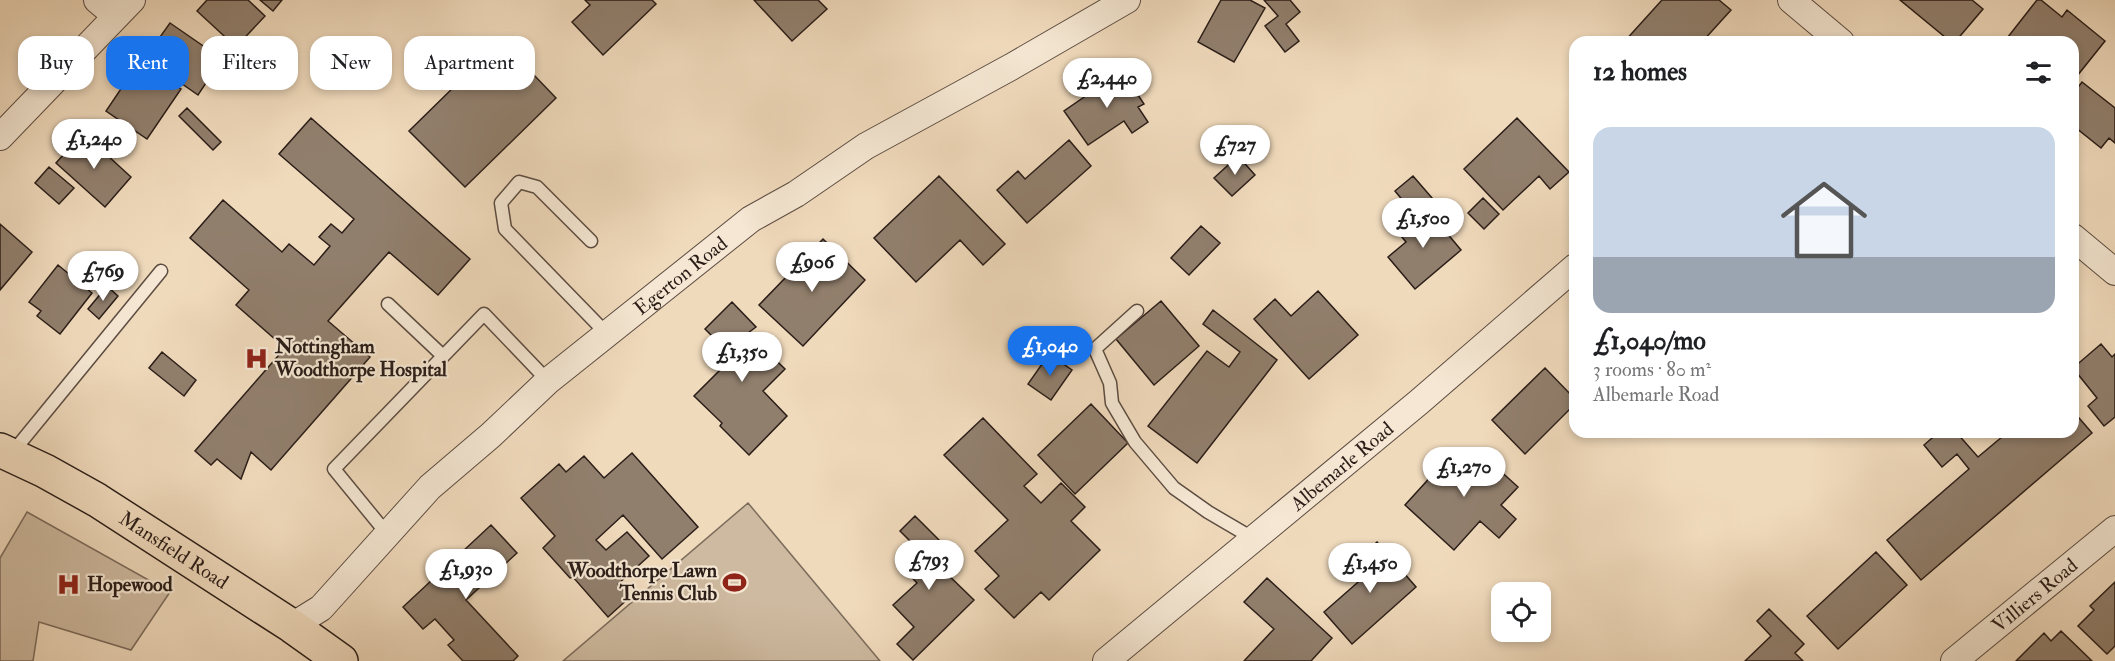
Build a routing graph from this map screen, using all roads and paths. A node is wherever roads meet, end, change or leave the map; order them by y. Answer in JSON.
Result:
{"nodes":[{"id":1,"x":1127,"y":0,"type":"edge"},
{"id":2,"x":1791,"y":0,"type":"edge"},
{"id":3,"x":115,"y":5,"type":"edge"},
{"id":4,"x":1833,"y":36,"type":"edge"},
{"id":5,"x":0,"y":137,"type":"edge"},
{"id":6,"x":591,"y":241,"type":"dead end"},
{"id":7,"x":2079,"y":242,"type":"edge"},
{"id":8,"x":161,"y":271,"type":"dead end"},
{"id":9,"x":1569,"y":272,"type":"edge"},
{"id":10,"x":2115,"y":272,"type":"edge"},
{"id":11,"x":388,"y":304,"type":"dead end"},
{"id":12,"x":1137,"y":311,"type":"dead end"},
{"id":13,"x":607,"y":334,"type":"junction"},
{"id":14,"x":443,"y":356,"type":"junction"},
{"id":15,"x":548,"y":381,"type":"junction"},
{"id":16,"x":5,"y":452,"type":"edge"},
{"id":17,"x":2115,"y":529,"type":"edge"},
{"id":18,"x":388,"y":535,"type":"junction"},
{"id":19,"x":1254,"y":539,"type":"junction"},
{"id":20,"x":292,"y":626,"type":"junction"},
{"id":21,"x":341,"y":661,"type":"edge"},
{"id":22,"x":1106,"y":661,"type":"edge"},
{"id":23,"x":1954,"y":661,"type":"edge"}],
"edges":[{"from":1,"to":13,"type":"street","name":"Egerton Road"},
{"from":2,"to":4,"type":"street"},
{"from":3,"to":5,"type":"street"},
{"from":6,"to":13,"type":"lane"},
{"from":7,"to":10,"type":"street"},
{"from":8,"to":16,"type":"lane"},
{"from":9,"to":19,"type":"street","name":"Albemarle Road"},
{"from":11,"to":14,"type":"lane"},
{"from":12,"to":19,"type":"lane"},
{"from":13,"to":15,"type":"street","name":"Egerton Road"},
{"from":14,"to":15,"type":"lane"},
{"from":14,"to":18,"type":"lane"},
{"from":15,"to":18,"type":"street","name":"Egerton Road"},
{"from":16,"to":20,"type":"highway","name":"Mansfield Road"},
{"from":17,"to":23,"type":"street","name":"Villiers Road"},
{"from":18,"to":20,"type":"street","name":"Egerton Road"},
{"from":19,"to":22,"type":"street","name":"Albemarle Road"},
{"from":20,"to":21,"type":"highway","name":"Mansfield Road"}]}
